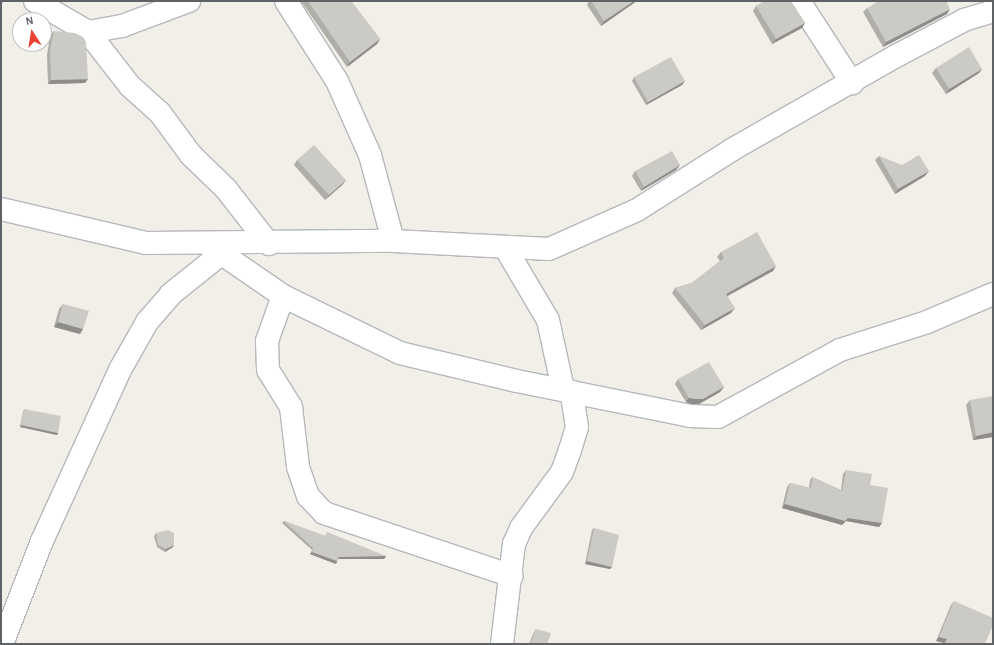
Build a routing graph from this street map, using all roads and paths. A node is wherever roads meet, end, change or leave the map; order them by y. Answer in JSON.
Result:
{"nodes":[{"id":1,"x":35,"y":1,"type":"edge"},
{"id":2,"x":189,"y":1,"type":"edge"},
{"id":3,"x":286,"y":1,"type":"edge"},
{"id":4,"x":799,"y":1,"type":"edge"},
{"id":5,"x":993,"y":11,"type":"edge"},
{"id":6,"x":88,"y":32,"type":"junction"},
{"id":7,"x":852,"y":83,"type":"junction"},
{"id":8,"x":1,"y":209,"type":"edge"},
{"id":9,"x":393,"y":241,"type":"junction"},
{"id":10,"x":269,"y":244,"type":"junction"},
{"id":11,"x":214,"y":249,"type":"junction"},
{"id":12,"x":506,"y":249,"type":"junction"},
{"id":13,"x":993,"y":294,"type":"edge"},
{"id":14,"x":282,"y":296,"type":"junction"},
{"id":15,"x":567,"y":390,"type":"junction"},
{"id":16,"x":512,"y":576,"type":"junction"},
{"id":17,"x":2,"y":644,"type":"edge"},
{"id":18,"x":502,"y":644,"type":"edge"}],
"edges":[{"from":1,"to":6,"type":"street"},
{"from":2,"to":6,"type":"street"},
{"from":3,"to":9,"type":"street"},
{"from":4,"to":7,"type":"street"},
{"from":5,"to":7,"type":"street"},
{"from":6,"to":10,"type":"street"},
{"from":7,"to":12,"type":"street"},
{"from":8,"to":11,"type":"street"},
{"from":9,"to":10,"type":"street"},
{"from":9,"to":12,"type":"street"},
{"from":10,"to":11,"type":"street"},
{"from":11,"to":14,"type":"street"},
{"from":11,"to":17,"type":"street"},
{"from":12,"to":15,"type":"street"},
{"from":13,"to":15,"type":"street"},
{"from":14,"to":15,"type":"street"},
{"from":14,"to":16,"type":"street"},
{"from":15,"to":16,"type":"street"},
{"from":16,"to":18,"type":"street"}]}
